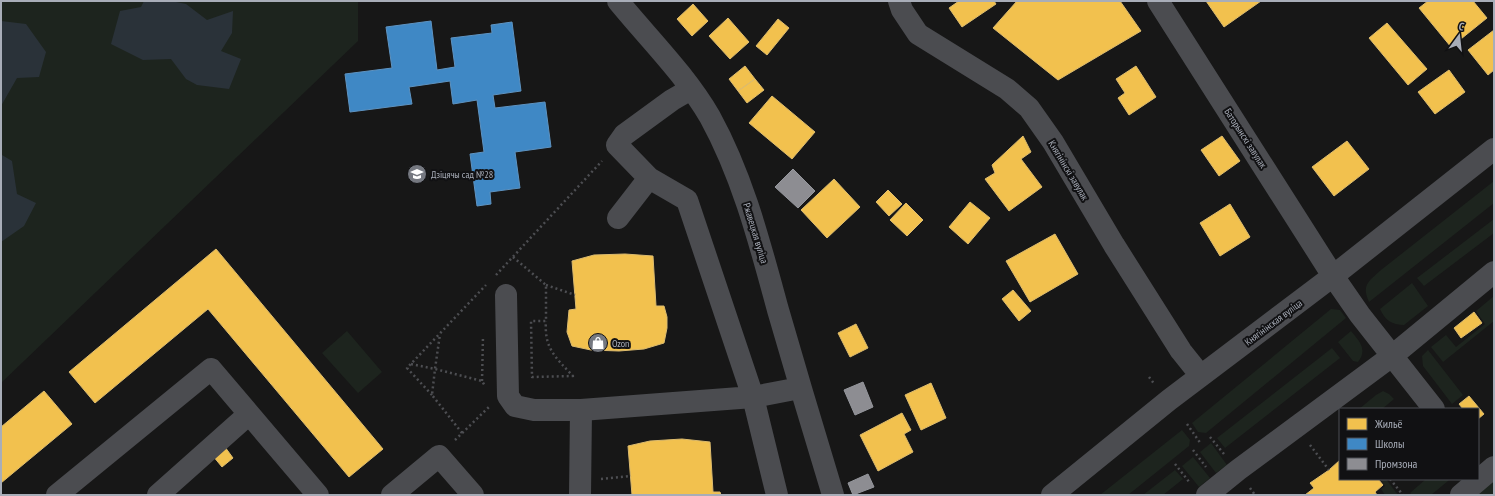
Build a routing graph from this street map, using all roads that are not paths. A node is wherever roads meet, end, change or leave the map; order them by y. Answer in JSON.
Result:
{"nodes":[{"id":1,"x":618,"y":1,"type":"edge"},
{"id":2,"x":899,"y":1,"type":"edge"},
{"id":3,"x":1158,"y":1,"type":"edge"},
{"id":4,"x":691,"y":89,"type":"junction"},
{"id":5,"x":1494,"y":149,"type":"edge"},
{"id":6,"x":649,"y":178,"type":"junction"},
{"id":7,"x":618,"y":218,"type":"dead end"},
{"id":8,"x":1494,"y":272,"type":"edge"},
{"id":9,"x":1333,"y":276,"type":"junction"},
{"id":10,"x":497,"y":289,"type":"road end"},
{"id":11,"x":1392,"y":356,"type":"junction"},
{"id":12,"x":1201,"y":376,"type":"junction"},
{"id":13,"x":800,"y":388,"type":"junction"},
{"id":14,"x":754,"y":397,"type":"junction"},
{"id":15,"x":1433,"y":408,"type":"edge"},
{"id":16,"x":581,"y":410,"type":"junction"},
{"id":17,"x":249,"y":414,"type":"junction"},
{"id":18,"x":1486,"y":467,"type":"edge"},
{"id":19,"x":1479,"y":475,"type":"edge"},
{"id":20,"x":1474,"y":480,"type":"edge"},
{"id":21,"x":57,"y":495,"type":"edge"},
{"id":22,"x":158,"y":495,"type":"edge"},
{"id":23,"x":318,"y":495,"type":"edge"},
{"id":24,"x":392,"y":495,"type":"edge"},
{"id":25,"x":473,"y":495,"type":"edge"},
{"id":26,"x":580,"y":495,"type":"edge"},
{"id":27,"x":777,"y":495,"type":"edge"},
{"id":28,"x":834,"y":495,"type":"edge"},
{"id":29,"x":1052,"y":495,"type":"edge"},
{"id":30,"x":1207,"y":495,"type":"edge"},
{"id":31,"x":1461,"y":495,"type":"edge"}],
"edges":[{"from":1,"to":4,"type":"street","name":"Ржавецкая вуліца"},
{"from":2,"to":12,"type":"street","name":"Княгінінскі завулак"},
{"from":3,"to":9,"type":"street","name":"Баторынскі завулак"},
{"from":4,"to":6,"type":"street"},
{"from":4,"to":13,"type":"street","name":"Ржавецкая вуліца"},
{"from":5,"to":9,"type":"street","name":"Княгінінская вуліца"},
{"from":6,"to":7,"type":"street"},
{"from":6,"to":14,"type":"street"},
{"from":8,"to":11,"type":"street"},
{"from":9,"to":11,"type":"street","name":"Баторынскі завулак"},
{"from":9,"to":12,"type":"street","name":"Княгінінская вуліца"},
{"from":10,"to":16,"type":"street"},
{"from":11,"to":15,"type":"street","name":"Баторынскі завулак"},
{"from":11,"to":30,"type":"street"},
{"from":12,"to":29,"type":"street","name":"Княгінінская вуліца"},
{"from":13,"to":14,"type":"street"},
{"from":13,"to":28,"type":"street","name":"Ржавецкая вуліца"},
{"from":14,"to":16,"type":"street"},
{"from":14,"to":27,"type":"street"},
{"from":16,"to":26,"type":"street"},
{"from":17,"to":21,"type":"street"},
{"from":17,"to":22,"type":"street"},
{"from":17,"to":23,"type":"street"},
{"from":18,"to":19,"type":"street"},
{"from":20,"to":31,"type":"street"},
{"from":24,"to":25,"type":"street"}]}
